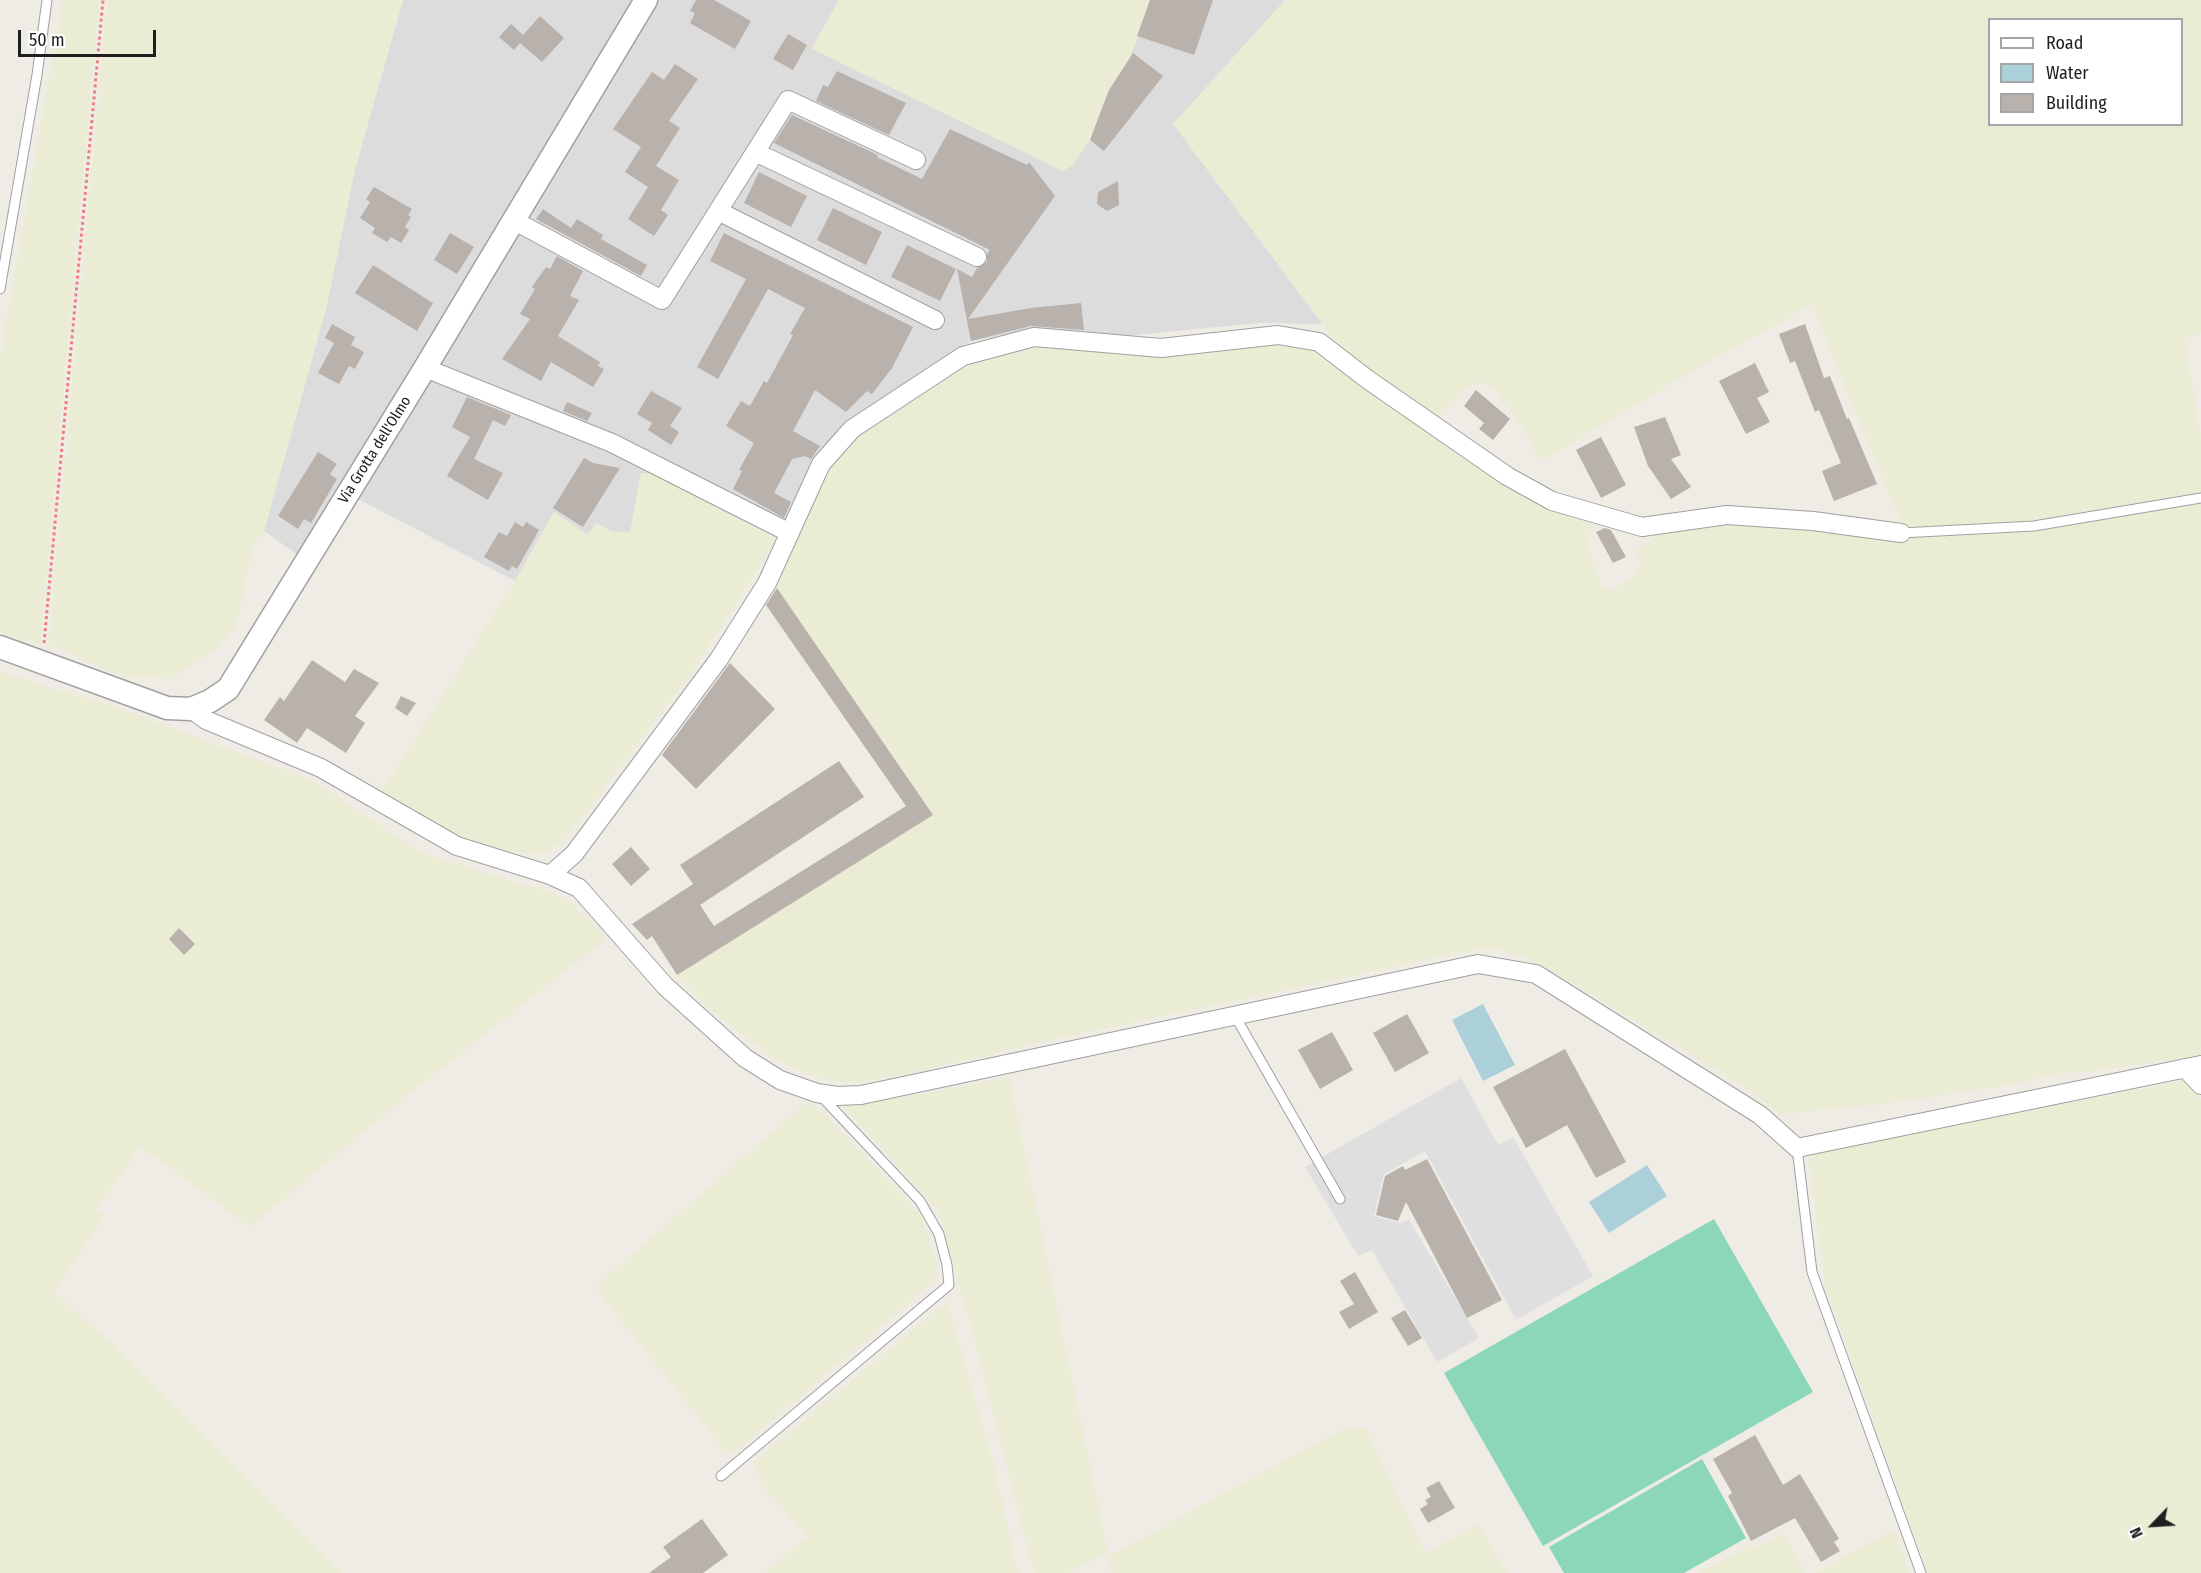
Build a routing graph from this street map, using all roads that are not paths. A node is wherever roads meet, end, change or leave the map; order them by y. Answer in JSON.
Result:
{"nodes":[{"id":1,"x":47,"y":0,"type":"edge"},
{"id":2,"x":646,"y":0,"type":"edge"},
{"id":3,"x":755,"y":152,"type":"junction"},
{"id":4,"x":916,"y":160,"type":"dead end"},
{"id":5,"x":718,"y":211,"type":"junction"},
{"id":6,"x":513,"y":220,"type":"junction"},
{"id":7,"x":977,"y":257,"type":"dead end"},
{"id":8,"x":0,"y":289,"type":"edge"},
{"id":9,"x":935,"y":320,"type":"dead end"},
{"id":10,"x":425,"y":368,"type":"junction"},
{"id":11,"x":2201,"y":498,"type":"edge"},
{"id":12,"x":790,"y":533,"type":"junction"},
{"id":13,"x":1901,"y":533,"type":"joint"},
{"id":14,"x":0,"y":647,"type":"edge"},
{"id":15,"x":191,"y":709,"type":"junction"},
{"id":16,"x":550,"y":875,"type":"junction"},
{"id":17,"x":1235,"y":1016,"type":"junction"},
{"id":18,"x":2193,"y":1066,"type":"edge"},
{"id":19,"x":2201,"y":1085,"type":"edge"},
{"id":20,"x":817,"y":1093,"type":"junction"},
{"id":21,"x":1797,"y":1148,"type":"junction"},
{"id":22,"x":1340,"y":1199,"type":"dead end"},
{"id":23,"x":721,"y":1476,"type":"dead end"},
{"id":24,"x":1921,"y":1573,"type":"edge"}],
"edges":[{"from":1,"to":8,"type":"lane"},
{"from":2,"to":6,"type":"street","name":"Via Grotta dell'Olmo"},
{"from":3,"to":4,"type":"street"},
{"from":3,"to":5,"type":"street"},
{"from":3,"to":7,"type":"street"},
{"from":5,"to":6,"type":"street"},
{"from":5,"to":9,"type":"street"},
{"from":6,"to":10,"type":"street","name":"Via Grotta dell'Olmo"},
{"from":10,"to":12,"type":"street"},
{"from":10,"to":15,"type":"street","name":"Via Grotta dell'Olmo"},
{"from":11,"to":13,"type":"lane"},
{"from":12,"to":13,"type":"street"},
{"from":12,"to":16,"type":"street"},
{"from":14,"to":15,"type":"street"},
{"from":15,"to":16,"type":"street"},
{"from":16,"to":20,"type":"street"},
{"from":17,"to":20,"type":"street"},
{"from":17,"to":21,"type":"street"},
{"from":17,"to":22,"type":"lane"},
{"from":18,"to":19,"type":"street"},
{"from":18,"to":21,"type":"street"},
{"from":20,"to":23,"type":"lane"},
{"from":21,"to":24,"type":"lane"}]}
